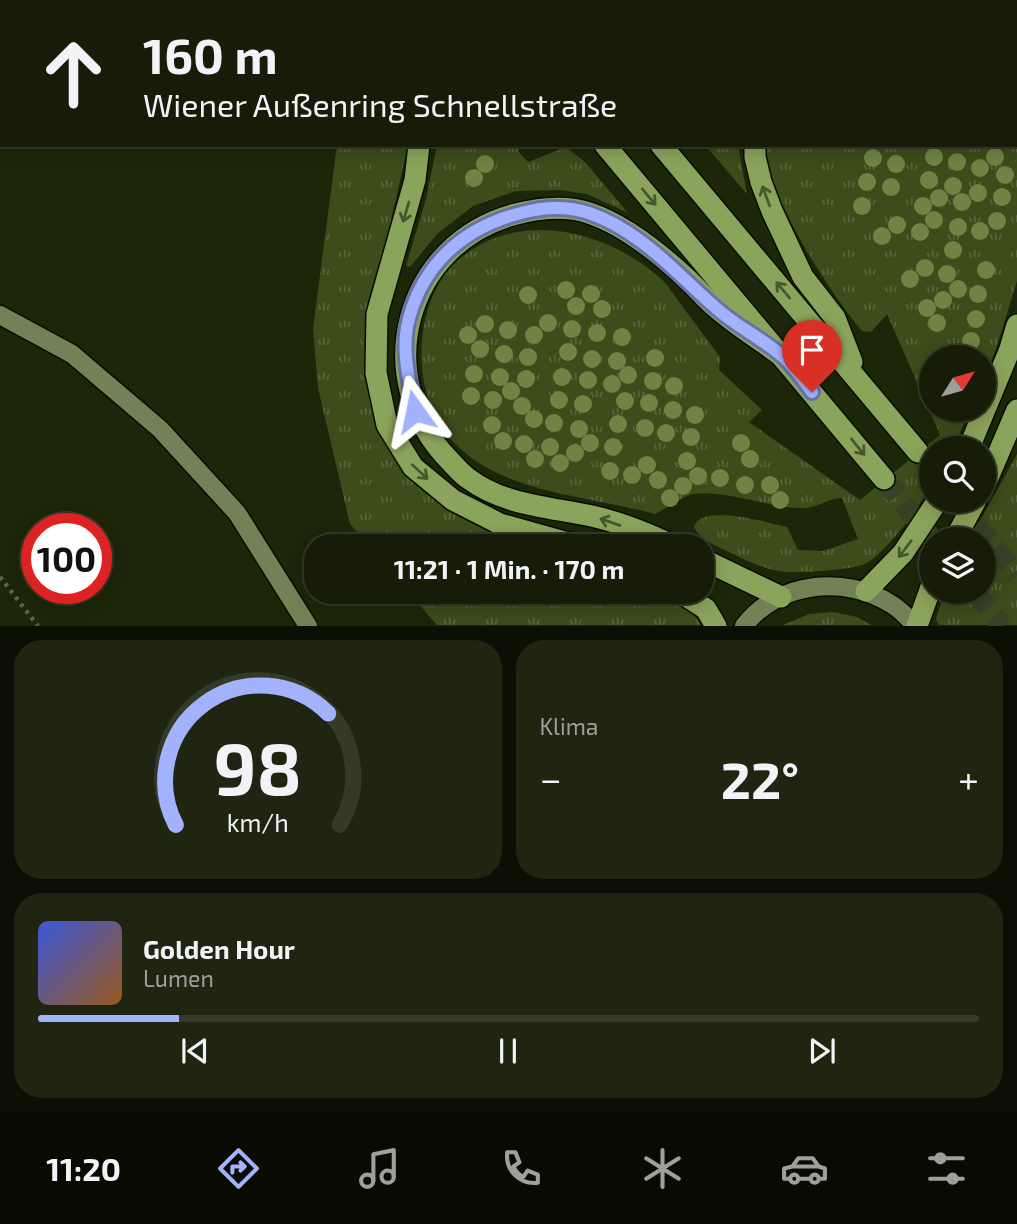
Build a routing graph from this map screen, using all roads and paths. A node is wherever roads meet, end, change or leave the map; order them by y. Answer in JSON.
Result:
{"nodes":[{"id":1,"x":419,"y":147,"type":"edge"},
{"id":2,"x":607,"y":147,"type":"edge"},
{"id":3,"x":663,"y":147,"type":"edge"},
{"id":4,"x":755,"y":147,"type":"edge"},
{"id":5,"x":0,"y":316,"type":"edge"},
{"id":6,"x":1017,"y":325,"type":"edge"},
{"id":7,"x":783,"y":357,"type":"junction"},
{"id":8,"x":859,"y":380,"type":"junction"},
{"id":9,"x":1017,"y":410,"type":"edge"},
{"id":10,"x":974,"y":436,"type":"edge"},
{"id":11,"x":918,"y":452,"type":"tunnel mouth"},
{"id":12,"x":996,"y":459,"type":"edge"},
{"id":13,"x":884,"y":479,"type":"tunnel mouth"},
{"id":14,"x":929,"y":513,"type":"edge"},
{"id":15,"x":536,"y":534,"type":"edge"},
{"id":16,"x":642,"y":534,"type":"edge"},
{"id":17,"x":714,"y":565,"type":"edge"},
{"id":18,"x":0,"y":577,"type":"edge"},
{"id":19,"x":866,"y":591,"type":"junction"},
{"id":20,"x":780,"y":597,"type":"junction"},
{"id":21,"x":698,"y":604,"type":"edge"},
{"id":22,"x":924,"y":604,"type":"edge"},
{"id":23,"x":37,"y":625,"type":"edge"},
{"id":24,"x":308,"y":625,"type":"edge"},
{"id":25,"x":716,"y":625,"type":"edge"},
{"id":26,"x":744,"y":625,"type":"edge"},
{"id":27,"x":916,"y":625,"type":"edge"}],
"edges":[{"from":1,"to":15,"type":"highway","one_way":true},
{"from":2,"to":7,"type":"highway","one_way":true},
{"from":8,"to":3,"type":"highway","one_way":true},
{"from":8,"to":4,"type":"highway","one_way":true},
{"from":5,"to":24,"type":"main road"},
{"from":6,"to":10,"type":"highway"},
{"from":7,"to":13,"type":"highway","one_way":true},
{"from":16,"to":7,"type":"highway","one_way":true},
{"from":8,"to":11,"type":"highway"},
{"from":9,"to":12,"type":"highway"},
{"from":14,"to":19,"type":"highway","one_way":true},
{"from":17,"to":20,"type":"highway"},
{"from":18,"to":23,"type":"path"},
{"from":19,"to":20,"type":"main road"},
{"from":19,"to":27,"type":"main road"},
{"from":20,"to":26,"type":"main road"},
{"from":21,"to":25,"type":"highway"},
{"from":22,"to":27,"type":"highway"}]}
